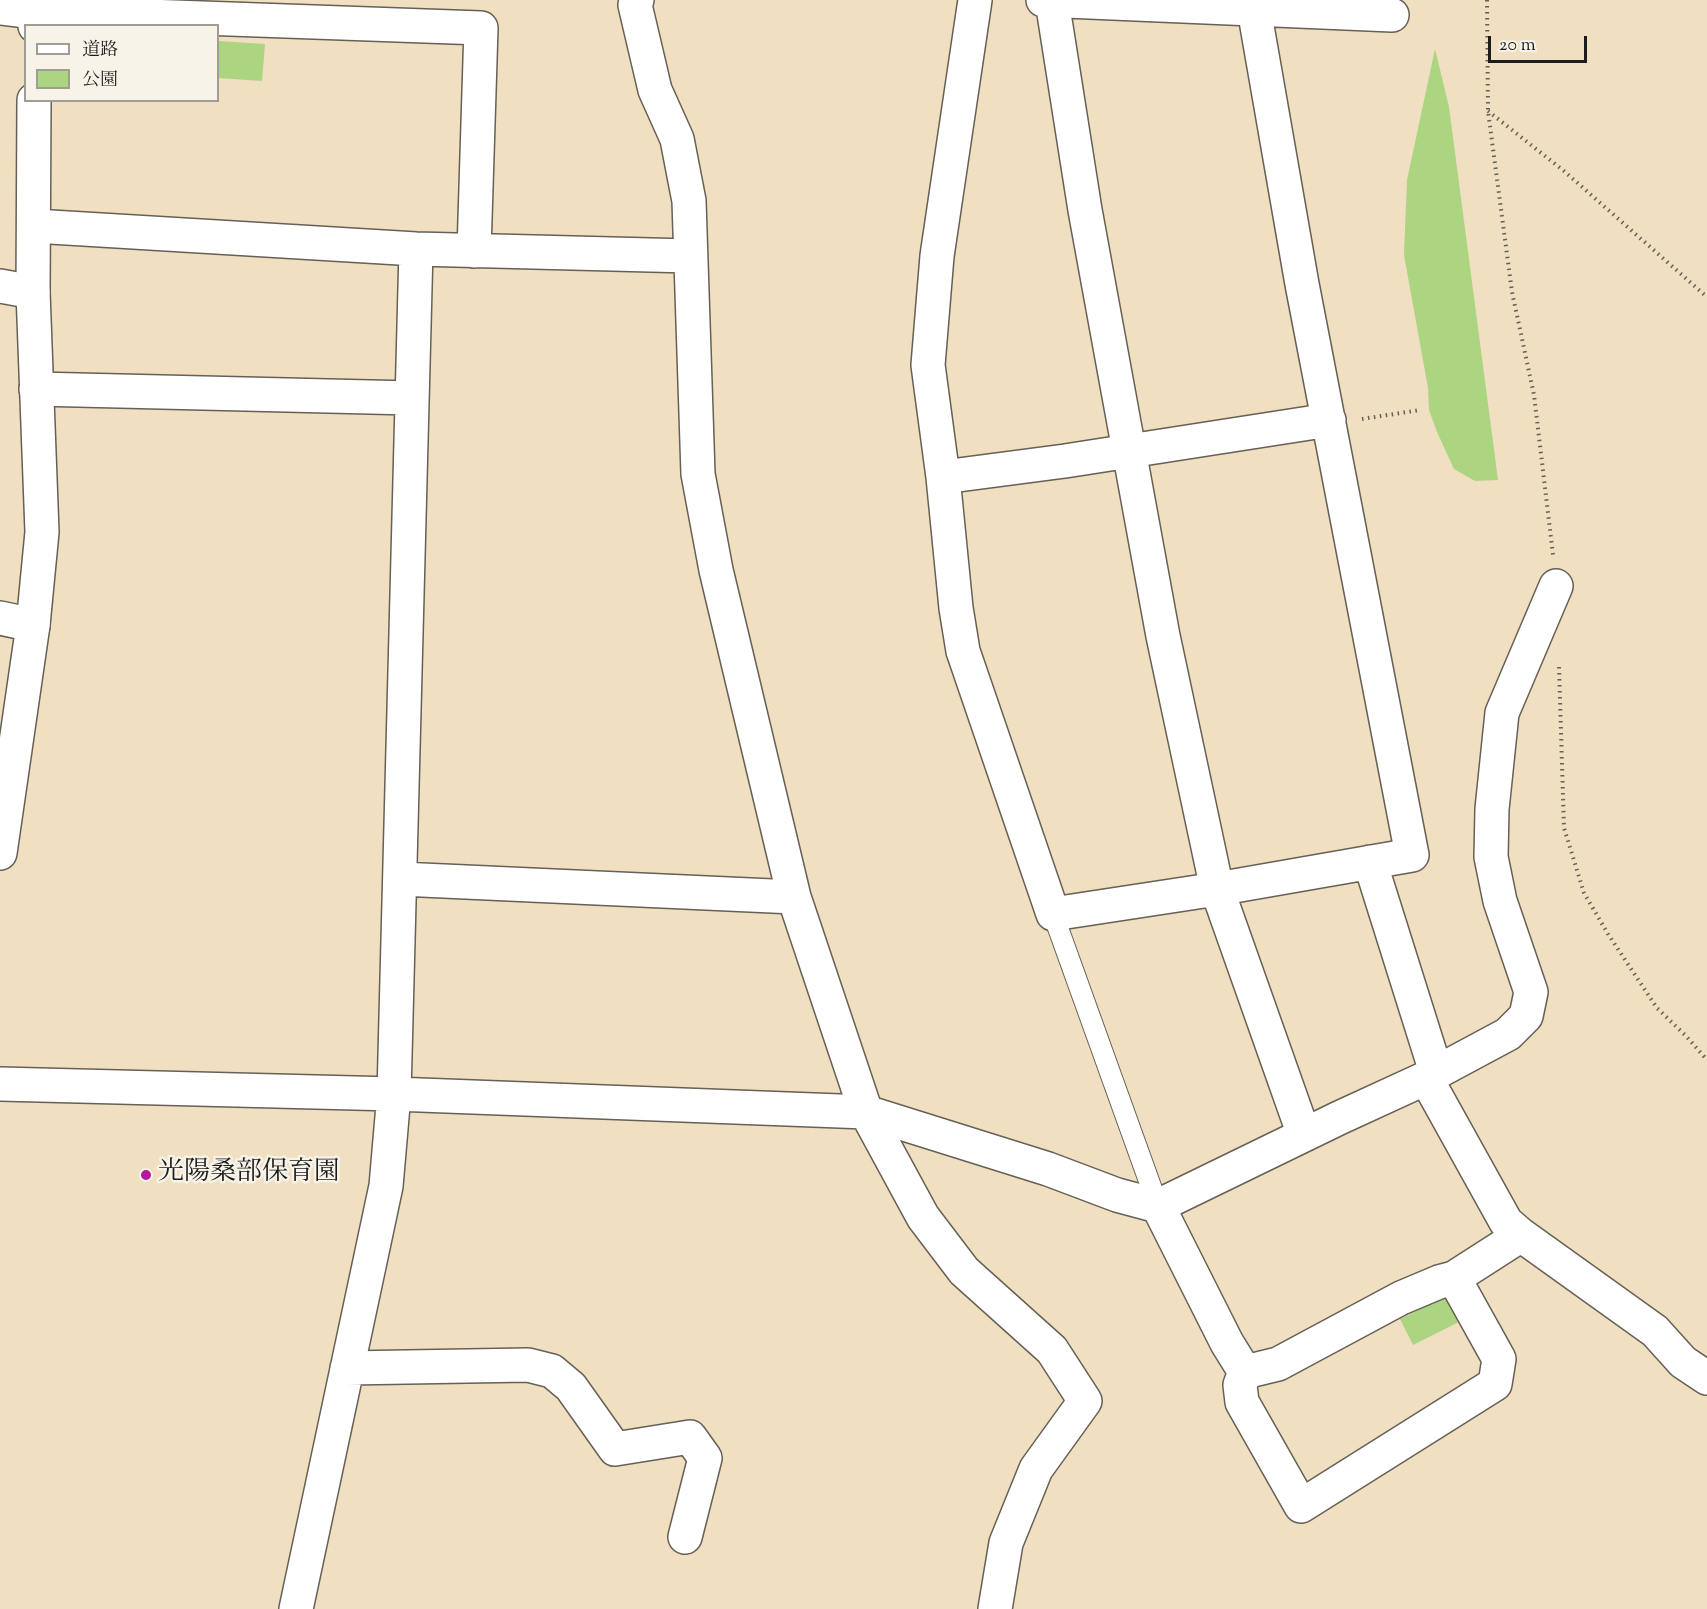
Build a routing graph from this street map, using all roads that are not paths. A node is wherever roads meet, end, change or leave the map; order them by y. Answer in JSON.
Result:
{"nodes":[{"id":1,"x":637,"y":0,"type":"edge"},
{"id":2,"x":975,"y":0,"type":"edge"},
{"id":3,"x":1043,"y":0,"type":"edge"},
{"id":4,"x":1052,"y":1,"type":"edge"},
{"id":5,"x":0,"y":8,"type":"edge"},
{"id":6,"x":1254,"y":9,"type":"junction"},
{"id":7,"x":35,"y":13,"type":"edge"},
{"id":8,"x":1392,"y":15,"type":"dead end"},
{"id":9,"x":34,"y":102,"type":"edge"},
{"id":10,"x":34,"y":226,"type":"junction"},
{"id":11,"x":416,"y":249,"type":"junction"},
{"id":12,"x":474,"y":250,"type":"junction"},
{"id":13,"x":690,"y":255,"type":"junction"},
{"id":14,"x":0,"y":286,"type":"edge"},
{"id":15,"x":33,"y":292,"type":"junction"},
{"id":16,"x":36,"y":389,"type":"junction"},
{"id":17,"x":412,"y":398,"type":"junction"},
{"id":18,"x":1329,"y":422,"type":"junction"},
{"id":19,"x":1130,"y":452,"type":"junction"},
{"id":20,"x":943,"y":477,"type":"junction"},
{"id":21,"x":1556,"y":586,"type":"road end"},
{"id":22,"x":0,"y":618,"type":"edge"},
{"id":23,"x":33,"y":625,"type":"junction"},
{"id":24,"x":0,"y":853,"type":"edge"},
{"id":25,"x":1370,"y":862,"type":"junction"},
{"id":26,"x":400,"y":879,"type":"junction"},
{"id":27,"x":1217,"y":889,"type":"junction"},
{"id":28,"x":794,"y":897,"type":"junction"},
{"id":29,"x":1053,"y":914,"type":"junction"},
{"id":30,"x":1431,"y":1075,"type":"junction"},
{"id":31,"x":0,"y":1084,"type":"edge"},
{"id":32,"x":394,"y":1094,"type":"junction"},
{"id":33,"x":867,"y":1112,"type":"junction"},
{"id":34,"x":1304,"y":1135,"type":"junction"},
{"id":35,"x":1158,"y":1206,"type":"junction"},
{"id":36,"x":1521,"y":1235,"type":"junction"},
{"id":37,"x":1454,"y":1278,"type":"junction"},
{"id":38,"x":347,"y":1368,"type":"junction"},
{"id":39,"x":1245,"y":1372,"type":"junction"},
{"id":40,"x":1707,"y":1378,"type":"edge"},
{"id":41,"x":685,"y":1536,"type":"dead end"},
{"id":42,"x":296,"y":1609,"type":"edge"},
{"id":43,"x":995,"y":1609,"type":"edge"}],
"edges":[{"from":1,"to":13,"type":"street"},
{"from":2,"to":20,"type":"street"},
{"from":3,"to":4,"type":"street"},
{"from":4,"to":6,"type":"street"},
{"from":4,"to":19,"type":"street"},
{"from":5,"to":7,"type":"street"},
{"from":6,"to":8,"type":"street"},
{"from":6,"to":18,"type":"street"},
{"from":7,"to":12,"type":"street"},
{"from":9,"to":10,"type":"street"},
{"from":10,"to":11,"type":"street"},
{"from":10,"to":15,"type":"street"},
{"from":11,"to":12,"type":"street"},
{"from":11,"to":17,"type":"street"},
{"from":12,"to":13,"type":"street"},
{"from":13,"to":28,"type":"street"},
{"from":14,"to":15,"type":"street"},
{"from":15,"to":16,"type":"street"},
{"from":16,"to":17,"type":"street"},
{"from":16,"to":23,"type":"street"},
{"from":17,"to":26,"type":"street"},
{"from":18,"to":19,"type":"street"},
{"from":18,"to":25,"type":"street"},
{"from":19,"to":20,"type":"street"},
{"from":19,"to":27,"type":"street"},
{"from":20,"to":29,"type":"street"},
{"from":21,"to":30,"type":"street"},
{"from":22,"to":23,"type":"street"},
{"from":23,"to":24,"type":"street"},
{"from":25,"to":27,"type":"street"},
{"from":25,"to":30,"type":"street"},
{"from":26,"to":28,"type":"street"},
{"from":26,"to":32,"type":"street"},
{"from":27,"to":29,"type":"street"},
{"from":27,"to":34,"type":"street"},
{"from":28,"to":33,"type":"street"},
{"from":29,"to":35,"type":"lane"},
{"from":30,"to":34,"type":"street"},
{"from":30,"to":36,"type":"street"},
{"from":31,"to":32,"type":"street"},
{"from":32,"to":33,"type":"street"},
{"from":32,"to":38,"type":"street"},
{"from":33,"to":35,"type":"street"},
{"from":33,"to":43,"type":"street"},
{"from":34,"to":35,"type":"street"},
{"from":35,"to":39,"type":"street"},
{"from":36,"to":37,"type":"street"},
{"from":36,"to":40,"type":"street"},
{"from":37,"to":39,"type":"street"},
{"from":37,"to":39,"type":"street"},
{"from":38,"to":41,"type":"street"},
{"from":38,"to":42,"type":"street"}]}
